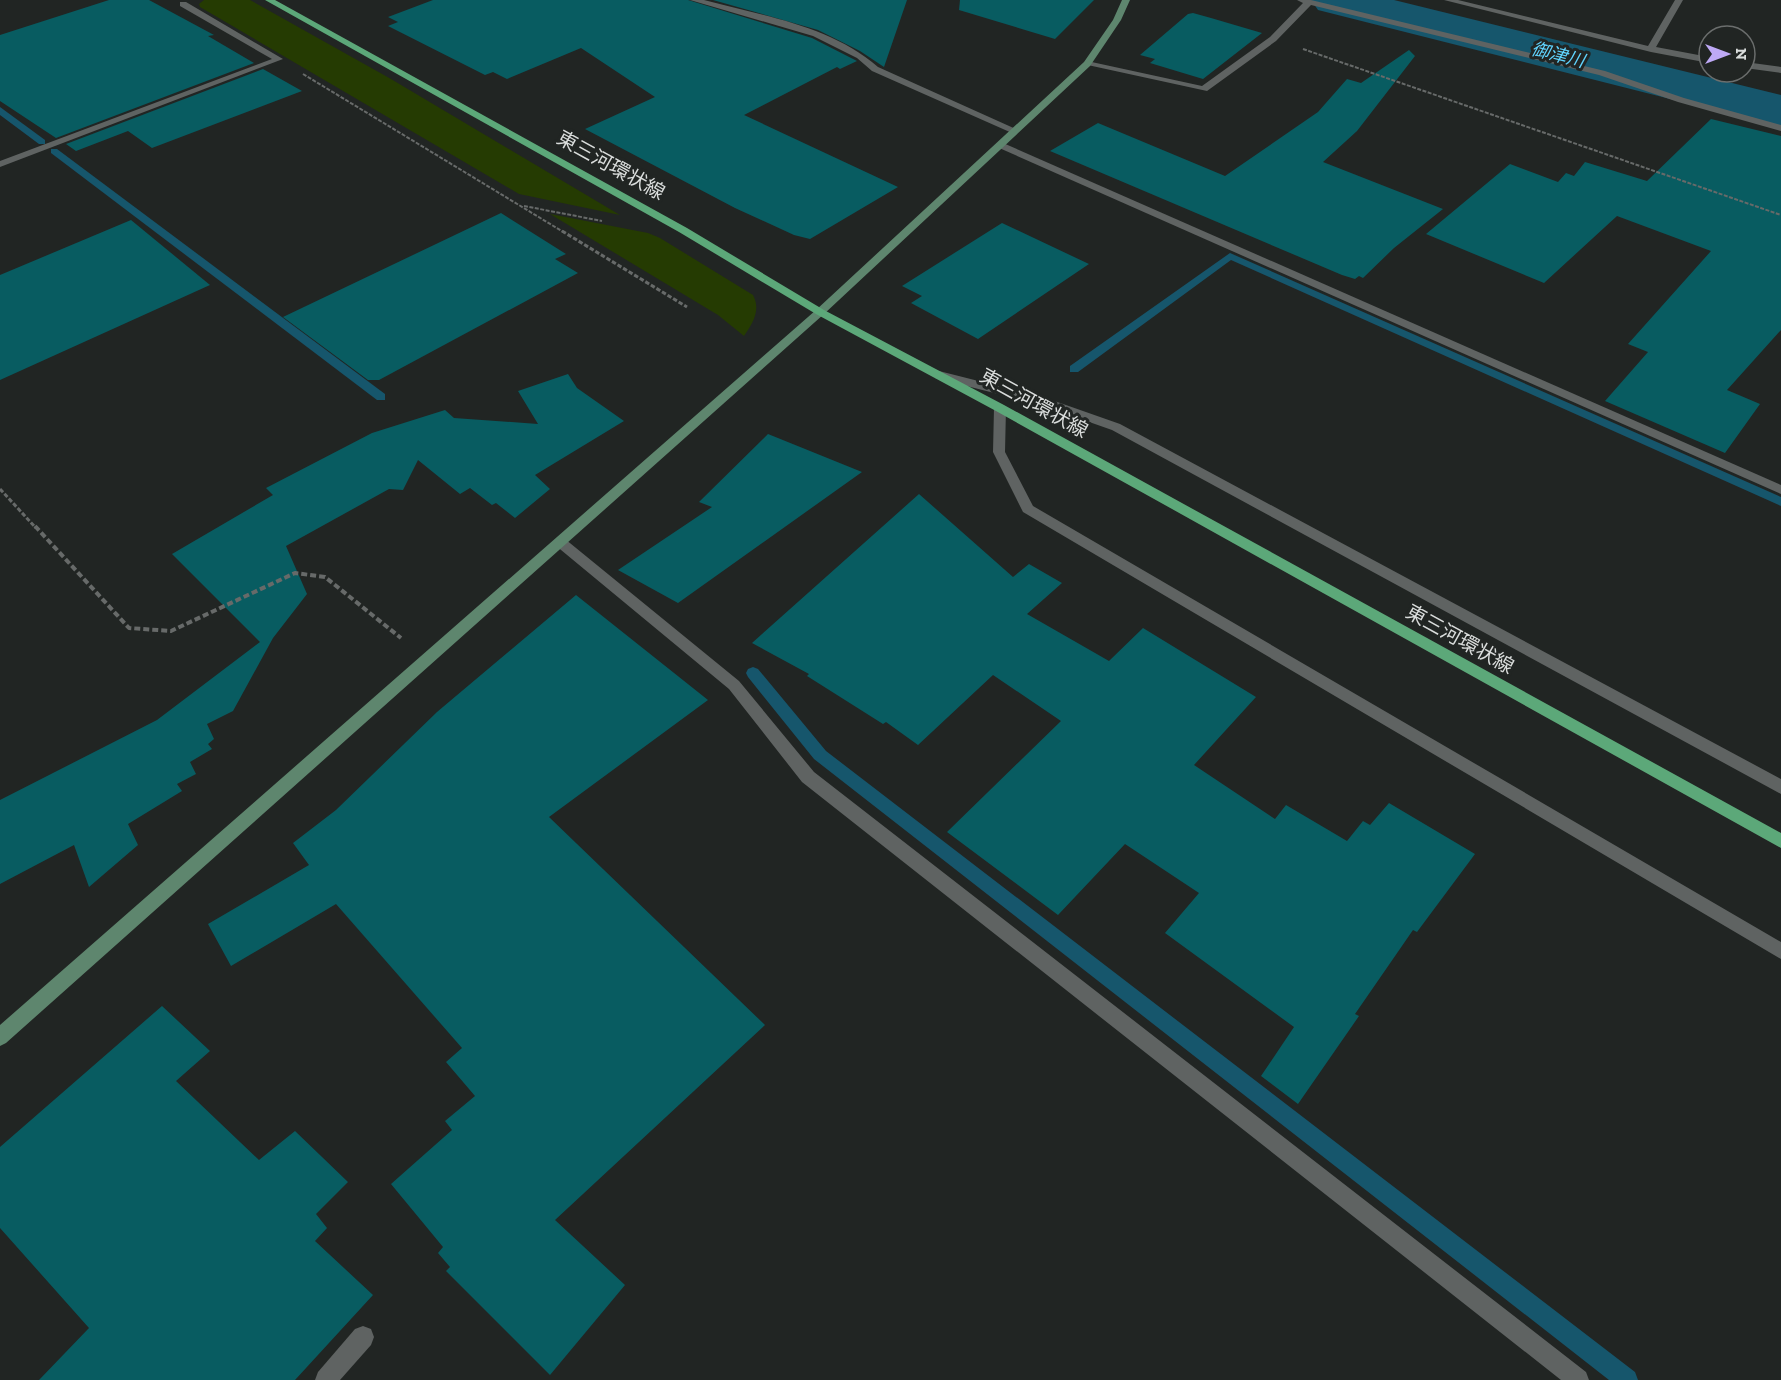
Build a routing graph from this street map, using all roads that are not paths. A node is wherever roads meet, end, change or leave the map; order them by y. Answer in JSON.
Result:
{"nodes":[{"id":1,"x":194,"y":0,"type":"edge"},
{"id":2,"x":269,"y":0,"type":"edge"},
{"id":3,"x":694,"y":0,"type":"edge"},
{"id":4,"x":1126,"y":0,"type":"edge"},
{"id":5,"x":1448,"y":0,"type":"edge"},
{"id":6,"x":1679,"y":0,"type":"edge"},
{"id":7,"x":1305,"y":1,"type":"edge"},
{"id":8,"x":1651,"y":49,"type":"junction"},
{"id":9,"x":1697,"y":58,"type":"edge"},
{"id":10,"x":1087,"y":64,"type":"junction"},
{"id":11,"x":1757,"y":67,"type":"edge"},
{"id":12,"x":1781,"y":70,"type":"edge"},
{"id":13,"x":1781,"y":128,"type":"edge"},
{"id":14,"x":1015,"y":131,"type":"junction"},
{"id":15,"x":1000,"y":145,"type":"junction"},
{"id":16,"x":0,"y":164,"type":"edge"},
{"id":17,"x":820,"y":312,"type":"junction"},
{"id":18,"x":939,"y":375,"type":"junction"},
{"id":19,"x":1000,"y":408,"type":"junction"},
{"id":20,"x":1781,"y":490,"type":"edge"},
{"id":21,"x":560,"y":542,"type":"junction"},
{"id":22,"x":1781,"y":787,"type":"edge"},
{"id":23,"x":1781,"y":841,"type":"edge"},
{"id":24,"x":1781,"y":951,"type":"edge"},
{"id":25,"x":0,"y":1037,"type":"edge"},
{"id":26,"x":363,"y":1337,"type":"dead end"},
{"id":27,"x":326,"y":1380,"type":"edge"},
{"id":28,"x":1578,"y":1380,"type":"edge"}],
"edges":[{"from":1,"to":16,"type":"street"},
{"from":2,"to":17,"type":"main road","name":"東三河環状線"},
{"from":3,"to":14,"type":"street"},
{"from":4,"to":10,"type":"street"},
{"from":5,"to":8,"type":"street"},
{"from":6,"to":8,"type":"street"},
{"from":7,"to":10,"type":"street"},
{"from":7,"to":13,"type":"street"},
{"from":8,"to":9,"type":"street"},
{"from":10,"to":14,"type":"street"},
{"from":11,"to":12,"type":"street"},
{"from":14,"to":15,"type":"street"},
{"from":15,"to":17,"type":"street"},
{"from":15,"to":20,"type":"street"},
{"from":17,"to":18,"type":"main road","name":"東三河環状線"},
{"from":17,"to":21,"type":"street"},
{"from":18,"to":19,"type":"main road","name":"東三河環状線"},
{"from":18,"to":22,"type":"street"},
{"from":19,"to":23,"type":"main road","name":"東三河環状線"},
{"from":19,"to":24,"type":"street"},
{"from":21,"to":25,"type":"street"},
{"from":21,"to":28,"type":"street"},
{"from":26,"to":27,"type":"street"}]}
